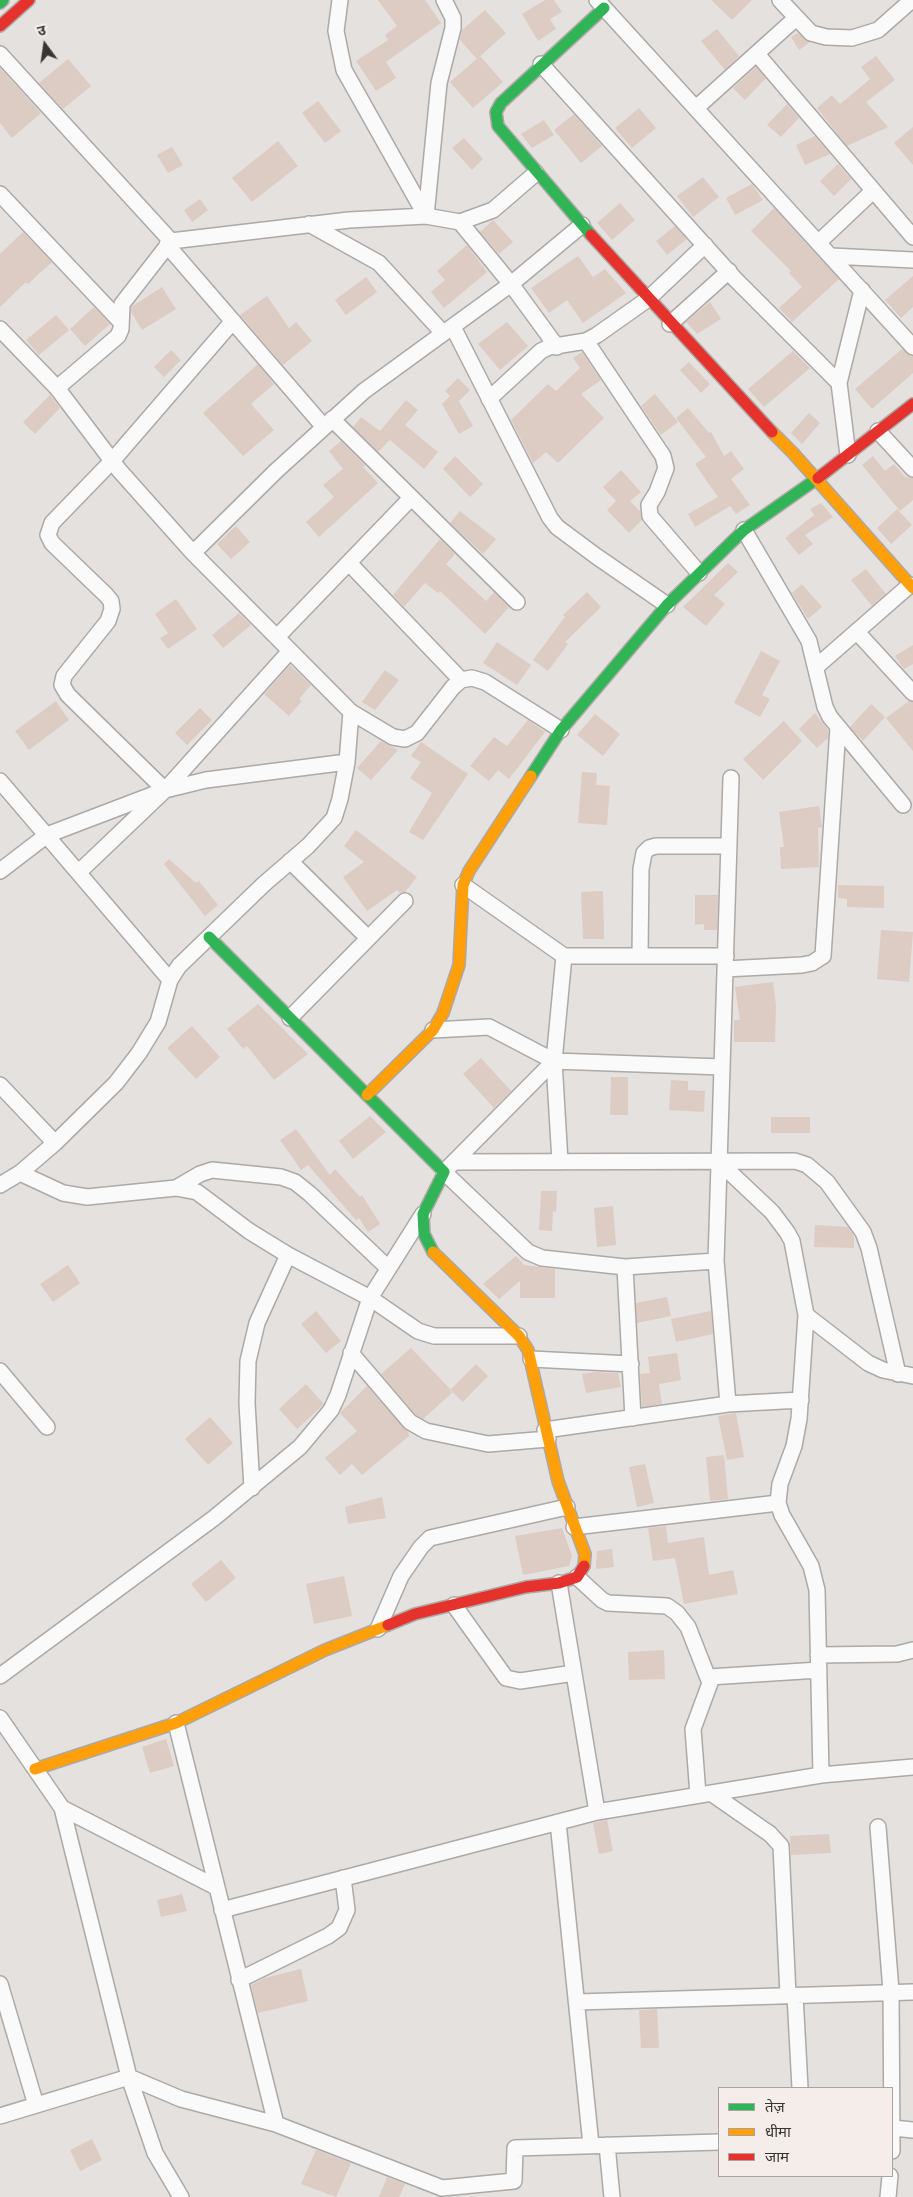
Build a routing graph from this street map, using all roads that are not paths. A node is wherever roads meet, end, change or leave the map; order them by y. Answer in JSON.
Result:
{"nodes":[{"id":1,"x":3,"y":0,"type":"edge"},
{"id":2,"x":29,"y":0,"type":"edge"},
{"id":3,"x":340,"y":0,"type":"edge"},
{"id":4,"x":444,"y":0,"type":"edge"},
{"id":5,"x":780,"y":0,"type":"edge"},
{"id":6,"x":912,"y":0,"type":"edge"},
{"id":7,"x":0,"y":3,"type":"edge"},
{"id":8,"x":600,"y":4,"type":"edge"},
{"id":9,"x":796,"y":18,"type":"junction"},
{"id":10,"x":0,"y":26,"type":"edge"},
{"id":11,"x":0,"y":54,"type":"edge"},
{"id":12,"x":757,"y":54,"type":"junction"},
{"id":13,"x":541,"y":64,"type":"junction"},
{"id":14,"x":696,"y":108,"type":"junction"},
{"id":15,"x":536,"y":174,"type":"junction"},
{"id":16,"x":873,"y":191,"type":"junction"},
{"id":17,"x":0,"y":194,"type":"edge"},
{"id":18,"x":426,"y":216,"type":"junction"},
{"id":19,"x":460,"y":222,"type":"junction"},
{"id":20,"x":309,"y":224,"type":"junction"},
{"id":21,"x":582,"y":225,"type":"junction"},
{"id":22,"x":913,"y":237,"type":"edge"},
{"id":23,"x":818,"y":242,"type":"junction"},
{"id":24,"x":169,"y":243,"type":"junction"},
{"id":25,"x":705,"y":245,"type":"junction"},
{"id":26,"x":831,"y":256,"type":"junction"},
{"id":27,"x":913,"y":260,"type":"edge"},
{"id":28,"x":729,"y":271,"type":"junction"},
{"id":29,"x":511,"y":284,"type":"junction"},
{"id":30,"x":862,"y":290,"type":"junction"},
{"id":31,"x":648,"y":298,"type":"junction"},
{"id":32,"x":233,"y":321,"type":"junction"},
{"id":33,"x":121,"y":322,"type":"junction"},
{"id":34,"x":670,"y":324,"type":"junction"},
{"id":35,"x":0,"y":329,"type":"edge"},
{"id":36,"x":448,"y":330,"type":"junction"},
{"id":37,"x":586,"y":341,"type":"junction"},
{"id":38,"x":557,"y":346,"type":"junction"},
{"id":39,"x":913,"y":347,"type":"edge"},
{"id":40,"x":839,"y":383,"type":"junction"},
{"id":41,"x":56,"y":388,"type":"junction"},
{"id":42,"x":489,"y":399,"type":"junction"},
{"id":43,"x":913,"y":404,"type":"edge"},
{"id":44,"x":328,"y":423,"type":"junction"},
{"id":45,"x":878,"y":431,"type":"junction"},
{"id":46,"x":848,"y":454,"type":"junction"},
{"id":47,"x":112,"y":461,"type":"junction"},
{"id":48,"x":913,"y":469,"type":"edge"},
{"id":49,"x":815,"y":480,"type":"junction"},
{"id":50,"x":412,"y":498,"type":"junction"},
{"id":51,"x":744,"y":530,"type":"junction"},
{"id":52,"x":193,"y":553,"type":"junction"},
{"id":53,"x":349,"y":563,"type":"junction"},
{"id":54,"x":699,"y":573,"type":"junction"},
{"id":55,"x":912,"y":587,"type":"edge"},
{"id":56,"x":517,"y":602,"type":"dead end"},
{"id":57,"x":667,"y":605,"type":"junction"},
{"id":58,"x":857,"y":632,"type":"junction"},
{"id":59,"x":277,"y":637,"type":"junction"},
{"id":60,"x":290,"y":650,"type":"junction"},
{"id":61,"x":816,"y":667,"type":"junction"},
{"id":62,"x":461,"y":680,"type":"junction"},
{"id":63,"x":913,"y":693,"type":"edge"},
{"id":64,"x":351,"y":712,"type":"junction"},
{"id":65,"x":838,"y":727,"type":"junction"},
{"id":66,"x":561,"y":730,"type":"junction"},
{"id":67,"x":347,"y":762,"type":"junction"},
{"id":68,"x":731,"y":778,"type":"dead end"},
{"id":69,"x":0,"y":781,"type":"edge"},
{"id":70,"x":165,"y":790,"type":"junction"},
{"id":71,"x":903,"y":805,"type":"dead end"},
{"id":72,"x":47,"y":835,"type":"junction"},
{"id":73,"x":729,"y":846,"type":"junction"},
{"id":74,"x":290,"y":861,"type":"junction"},
{"id":75,"x":0,"y":871,"type":"edge"},
{"id":76,"x":78,"y":872,"type":"junction"},
{"id":77,"x":463,"y":885,"type":"junction"},
{"id":78,"x":405,"y":900,"type":"dead end"},
{"id":79,"x":209,"y":937,"type":"junction"},
{"id":80,"x":368,"y":938,"type":"junction"},
{"id":81,"x":564,"y":956,"type":"junction"},
{"id":82,"x":640,"y":956,"type":"junction"},
{"id":83,"x":725,"y":962,"type":"junction"},
{"id":84,"x":170,"y":980,"type":"junction"},
{"id":85,"x":290,"y":1018,"type":"junction"},
{"id":86,"x":433,"y":1030,"type":"junction"},
{"id":87,"x":554,"y":1061,"type":"junction"},
{"id":88,"x":722,"y":1067,"type":"junction"},
{"id":89,"x":0,"y":1085,"type":"edge"},
{"id":90,"x":367,"y":1095,"type":"junction"},
{"id":91,"x":55,"y":1143,"type":"junction"},
{"id":92,"x":560,"y":1162,"type":"junction"},
{"id":93,"x":719,"y":1162,"type":"junction"},
{"id":94,"x":450,"y":1167,"type":"junction"},
{"id":95,"x":20,"y":1173,"type":"junction"},
{"id":96,"x":0,"y":1185,"type":"edge"},
{"id":97,"x":176,"y":1188,"type":"junction"},
{"id":98,"x":423,"y":1214,"type":"junction"},
{"id":99,"x":288,"y":1255,"type":"junction"},
{"id":100,"x":716,"y":1261,"type":"junction"},
{"id":101,"x":625,"y":1267,"type":"junction"},
{"id":102,"x":388,"y":1268,"type":"junction"},
{"id":103,"x":370,"y":1298,"type":"junction"},
{"id":104,"x":806,"y":1315,"type":"junction"},
{"id":105,"x":519,"y":1336,"type":"junction"},
{"id":106,"x":351,"y":1353,"type":"junction"},
{"id":107,"x":531,"y":1359,"type":"junction"},
{"id":108,"x":631,"y":1364,"type":"junction"},
{"id":109,"x":0,"y":1371,"type":"edge"},
{"id":110,"x":906,"y":1375,"type":"edge"},
{"id":111,"x":801,"y":1400,"type":"junction"},
{"id":112,"x":728,"y":1404,"type":"junction"},
{"id":113,"x":633,"y":1418,"type":"junction"},
{"id":114,"x":47,"y":1427,"type":"dead end"},
{"id":115,"x":546,"y":1434,"type":"junction"},
{"id":116,"x":252,"y":1488,"type":"junction"},
{"id":117,"x":778,"y":1503,"type":"junction"},
{"id":118,"x":567,"y":1507,"type":"junction"},
{"id":119,"x":574,"y":1527,"type":"junction"},
{"id":120,"x":577,"y":1577,"type":"junction"},
{"id":121,"x":559,"y":1583,"type":"junction"},
{"id":122,"x":454,"y":1604,"type":"junction"},
{"id":123,"x":378,"y":1629,"type":"junction"},
{"id":124,"x":913,"y":1650,"type":"edge"},
{"id":125,"x":818,"y":1654,"type":"junction"},
{"id":126,"x":819,"y":1670,"type":"junction"},
{"id":127,"x":574,"y":1673,"type":"junction"},
{"id":128,"x":0,"y":1676,"type":"edge"},
{"id":129,"x":709,"y":1678,"type":"junction"},
{"id":130,"x":0,"y":1718,"type":"edge"},
{"id":131,"x":176,"y":1723,"type":"junction"},
{"id":132,"x":913,"y":1767,"type":"edge"},
{"id":133,"x":35,"y":1769,"type":"junction"},
{"id":134,"x":821,"y":1775,"type":"junction"},
{"id":135,"x":705,"y":1794,"type":"junction"},
{"id":136,"x":62,"y":1808,"type":"junction"},
{"id":137,"x":597,"y":1812,"type":"junction"},
{"id":138,"x":558,"y":1822,"type":"junction"},
{"id":139,"x":878,"y":1826,"type":"dead end"},
{"id":140,"x":343,"y":1878,"type":"junction"},
{"id":141,"x":216,"y":1887,"type":"junction"},
{"id":142,"x":222,"y":1910,"type":"junction"},
{"id":143,"x":239,"y":1980,"type":"junction"},
{"id":144,"x":0,"y":1984,"type":"edge"},
{"id":145,"x":891,"y":1991,"type":"junction"},
{"id":146,"x":913,"y":1992,"type":"edge"},
{"id":147,"x":792,"y":1995,"type":"junction"},
{"id":148,"x":577,"y":2002,"type":"junction"},
{"id":149,"x":129,"y":2077,"type":"junction"},
{"id":150,"x":800,"y":2087,"type":"edge"},
{"id":151,"x":892,"y":2087,"type":"edge"},
{"id":152,"x":36,"y":2105,"type":"junction"},
{"id":153,"x":0,"y":2116,"type":"edge"},
{"id":154,"x":276,"y":2124,"type":"junction"},
{"id":155,"x":913,"y":2130,"type":"edge"},
{"id":156,"x":893,"y":2139,"type":"edge"},
{"id":157,"x":718,"y":2142,"type":"edge"},
{"id":158,"x":607,"y":2144,"type":"junction"},
{"id":159,"x":591,"y":2145,"type":"junction"},
{"id":160,"x":890,"y":2177,"type":"edge"},
{"id":161,"x":181,"y":2197,"type":"edge"},
{"id":162,"x":612,"y":2197,"type":"edge"},
{"id":163,"x":888,"y":2197,"type":"edge"}],
"edges":[{"from":1,"to":7,"type":"street"},
{"from":2,"to":10,"type":"street"},
{"from":3,"to":18,"type":"street"},
{"from":4,"to":18,"type":"street"},
{"from":5,"to":9,"type":"street"},
{"from":6,"to":9,"type":"street"},
{"from":8,"to":13,"type":"street"},
{"from":8,"to":14,"type":"street"},
{"from":9,"to":12,"type":"street"},
{"from":11,"to":24,"type":"street"},
{"from":12,"to":14,"type":"street"},
{"from":12,"to":16,"type":"street"},
{"from":13,"to":15,"type":"street"},
{"from":13,"to":25,"type":"street"},
{"from":14,"to":23,"type":"street"},
{"from":15,"to":19,"type":"street"},
{"from":15,"to":21,"type":"street"},
{"from":16,"to":22,"type":"street"},
{"from":16,"to":23,"type":"street"},
{"from":17,"to":33,"type":"street"},
{"from":18,"to":19,"type":"street"},
{"from":18,"to":20,"type":"street"},
{"from":19,"to":29,"type":"street"},
{"from":20,"to":24,"type":"street"},
{"from":20,"to":36,"type":"street"},
{"from":21,"to":29,"type":"street"},
{"from":21,"to":31,"type":"street"},
{"from":23,"to":26,"type":"street"},
{"from":24,"to":32,"type":"street"},
{"from":24,"to":33,"type":"street"},
{"from":25,"to":28,"type":"street"},
{"from":25,"to":31,"type":"street"},
{"from":26,"to":27,"type":"street"},
{"from":26,"to":30,"type":"street"},
{"from":28,"to":34,"type":"street"},
{"from":28,"to":40,"type":"street"},
{"from":29,"to":36,"type":"street"},
{"from":29,"to":38,"type":"street"},
{"from":30,"to":39,"type":"street"},
{"from":30,"to":40,"type":"street"},
{"from":31,"to":34,"type":"street"},
{"from":31,"to":37,"type":"street"},
{"from":32,"to":44,"type":"street"},
{"from":32,"to":47,"type":"street"},
{"from":33,"to":41,"type":"street"},
{"from":34,"to":49,"type":"street"},
{"from":35,"to":41,"type":"street"},
{"from":36,"to":42,"type":"street"},
{"from":36,"to":44,"type":"street"},
{"from":37,"to":38,"type":"street"},
{"from":37,"to":54,"type":"street"},
{"from":38,"to":42,"type":"street"},
{"from":40,"to":46,"type":"street"},
{"from":41,"to":47,"type":"street"},
{"from":42,"to":57,"type":"street"},
{"from":43,"to":45,"type":"street"},
{"from":44,"to":50,"type":"street"},
{"from":44,"to":52,"type":"street"},
{"from":45,"to":46,"type":"street"},
{"from":45,"to":48,"type":"street"},
{"from":46,"to":49,"type":"street"},
{"from":47,"to":52,"type":"street"},
{"from":47,"to":70,"type":"street"},
{"from":49,"to":51,"type":"street"},
{"from":49,"to":55,"type":"street"},
{"from":50,"to":53,"type":"street"},
{"from":50,"to":56,"type":"street"},
{"from":51,"to":54,"type":"street"},
{"from":51,"to":61,"type":"street"},
{"from":52,"to":59,"type":"street"},
{"from":53,"to":59,"type":"street"},
{"from":53,"to":62,"type":"street"},
{"from":54,"to":57,"type":"street"},
{"from":55,"to":58,"type":"street"},
{"from":57,"to":66,"type":"street"},
{"from":58,"to":61,"type":"street"},
{"from":58,"to":63,"type":"street"},
{"from":59,"to":60,"type":"street"},
{"from":60,"to":64,"type":"street"},
{"from":60,"to":70,"type":"street"},
{"from":61,"to":65,"type":"street"},
{"from":62,"to":64,"type":"street"},
{"from":62,"to":66,"type":"street"},
{"from":64,"to":67,"type":"street"},
{"from":65,"to":71,"type":"street"},
{"from":65,"to":83,"type":"street"},
{"from":66,"to":77,"type":"street"},
{"from":67,"to":70,"type":"street"},
{"from":67,"to":74,"type":"street"},
{"from":68,"to":73,"type":"street"},
{"from":69,"to":72,"type":"street"},
{"from":70,"to":72,"type":"street"},
{"from":70,"to":76,"type":"street"},
{"from":72,"to":75,"type":"street"},
{"from":72,"to":76,"type":"street"},
{"from":73,"to":82,"type":"street"},
{"from":73,"to":83,"type":"street"},
{"from":74,"to":79,"type":"street"},
{"from":74,"to":80,"type":"street"},
{"from":76,"to":84,"type":"street"},
{"from":77,"to":81,"type":"street"},
{"from":77,"to":86,"type":"street"},
{"from":78,"to":80,"type":"street"},
{"from":79,"to":84,"type":"street"},
{"from":79,"to":85,"type":"street"},
{"from":80,"to":85,"type":"street"},
{"from":81,"to":82,"type":"street"},
{"from":81,"to":87,"type":"street"},
{"from":82,"to":83,"type":"street"},
{"from":83,"to":88,"type":"street"},
{"from":84,"to":91,"type":"street"},
{"from":85,"to":90,"type":"street"},
{"from":86,"to":87,"type":"street"},
{"from":86,"to":90,"type":"street"},
{"from":87,"to":88,"type":"street"},
{"from":87,"to":92,"type":"street"},
{"from":87,"to":94,"type":"street"},
{"from":88,"to":93,"type":"street"},
{"from":89,"to":91,"type":"street"},
{"from":90,"to":94,"type":"street"},
{"from":91,"to":95,"type":"street"},
{"from":92,"to":93,"type":"street"},
{"from":92,"to":94,"type":"street"},
{"from":93,"to":100,"type":"street"},
{"from":93,"to":104,"type":"street"},
{"from":93,"to":110,"type":"street"},
{"from":94,"to":98,"type":"street"},
{"from":94,"to":101,"type":"street"},
{"from":95,"to":96,"type":"street"},
{"from":95,"to":97,"type":"street"},
{"from":97,"to":99,"type":"street"},
{"from":97,"to":102,"type":"street"},
{"from":98,"to":102,"type":"street"},
{"from":98,"to":105,"type":"street"},
{"from":99,"to":103,"type":"street"},
{"from":99,"to":116,"type":"street"},
{"from":100,"to":101,"type":"street"},
{"from":100,"to":112,"type":"street"},
{"from":101,"to":108,"type":"street"},
{"from":102,"to":103,"type":"street"},
{"from":103,"to":105,"type":"street"},
{"from":103,"to":106,"type":"street"},
{"from":104,"to":110,"type":"street"},
{"from":104,"to":111,"type":"street"},
{"from":105,"to":107,"type":"street"},
{"from":106,"to":115,"type":"street"},
{"from":106,"to":116,"type":"street"},
{"from":107,"to":108,"type":"street"},
{"from":107,"to":115,"type":"street"},
{"from":108,"to":113,"type":"street"},
{"from":109,"to":114,"type":"street"},
{"from":111,"to":112,"type":"street"},
{"from":111,"to":117,"type":"street"},
{"from":112,"to":113,"type":"street"},
{"from":113,"to":115,"type":"street"},
{"from":115,"to":118,"type":"street"},
{"from":116,"to":128,"type":"street"},
{"from":117,"to":119,"type":"street"},
{"from":117,"to":125,"type":"street"},
{"from":118,"to":119,"type":"street"},
{"from":118,"to":123,"type":"street"},
{"from":119,"to":120,"type":"street"},
{"from":120,"to":121,"type":"street"},
{"from":120,"to":129,"type":"street"},
{"from":121,"to":122,"type":"street"},
{"from":121,"to":127,"type":"street"},
{"from":122,"to":123,"type":"street"},
{"from":122,"to":127,"type":"street"},
{"from":123,"to":131,"type":"street"},
{"from":124,"to":125,"type":"street"},
{"from":125,"to":126,"type":"street"},
{"from":126,"to":129,"type":"street"},
{"from":126,"to":134,"type":"street"},
{"from":127,"to":137,"type":"street"},
{"from":129,"to":135,"type":"street"},
{"from":130,"to":133,"type":"street"},
{"from":131,"to":133,"type":"street"},
{"from":131,"to":141,"type":"street"},
{"from":132,"to":134,"type":"street"},
{"from":133,"to":136,"type":"street"},
{"from":134,"to":135,"type":"street"},
{"from":135,"to":137,"type":"street"},
{"from":135,"to":147,"type":"street"},
{"from":136,"to":141,"type":"street"},
{"from":136,"to":149,"type":"street"},
{"from":137,"to":138,"type":"street"},
{"from":138,"to":140,"type":"street"},
{"from":138,"to":148,"type":"street"},
{"from":139,"to":145,"type":"street"},
{"from":140,"to":142,"type":"street"},
{"from":140,"to":143,"type":"street"},
{"from":141,"to":142,"type":"street"},
{"from":142,"to":143,"type":"street"},
{"from":143,"to":154,"type":"street"},
{"from":144,"to":152,"type":"street"},
{"from":145,"to":146,"type":"street"},
{"from":145,"to":147,"type":"street"},
{"from":145,"to":151,"type":"street"},
{"from":147,"to":148,"type":"street"},
{"from":147,"to":150,"type":"street"},
{"from":148,"to":159,"type":"street"},
{"from":149,"to":152,"type":"street"},
{"from":149,"to":154,"type":"street"},
{"from":149,"to":161,"type":"street"},
{"from":152,"to":153,"type":"street"},
{"from":154,"to":159,"type":"street"},
{"from":155,"to":156,"type":"street"},
{"from":157,"to":158,"type":"street"},
{"from":158,"to":159,"type":"street"},
{"from":158,"to":162,"type":"street"},
{"from":160,"to":163,"type":"street"}]}
